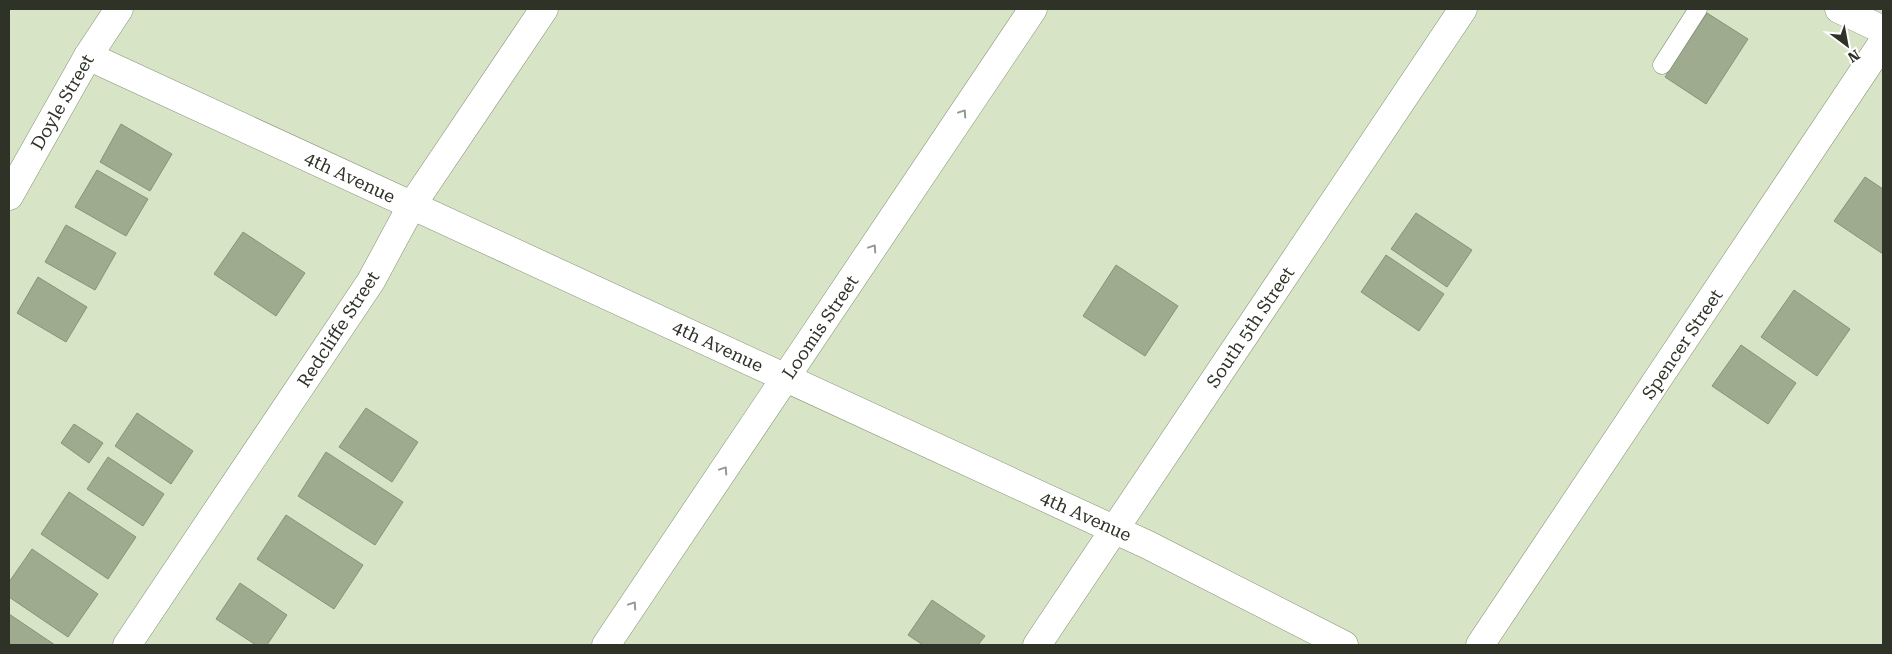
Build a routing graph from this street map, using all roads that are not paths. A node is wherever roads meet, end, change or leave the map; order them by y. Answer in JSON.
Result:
{"nodes":[{"id":1,"x":119,"y":9,"type":"edge"},
{"id":2,"x":544,"y":9,"type":"edge"},
{"id":3,"x":1033,"y":9,"type":"edge"},
{"id":4,"x":1463,"y":9,"type":"edge"},
{"id":5,"x":1698,"y":9,"type":"edge"},
{"id":6,"x":1839,"y":9,"type":"edge"},
{"id":7,"x":1883,"y":30,"type":"edge"},
{"id":8,"x":1883,"y":42,"type":"edge"},
{"id":9,"x":88,"y":56,"type":"junction"},
{"id":10,"x":1662,"y":65,"type":"dead end"},
{"id":11,"x":9,"y":196,"type":"edge"},
{"id":12,"x":412,"y":205,"type":"junction"},
{"id":13,"x":786,"y":378,"type":"junction"},
{"id":14,"x":1115,"y":529,"type":"junction"},
{"id":15,"x":127,"y":645,"type":"edge"},
{"id":16,"x":606,"y":645,"type":"edge"},
{"id":17,"x":1037,"y":645,"type":"edge"},
{"id":18,"x":1344,"y":645,"type":"edge"},
{"id":19,"x":1480,"y":645,"type":"edge"}],
"edges":[{"from":1,"to":9,"type":"street","name":"Doyle Street"},
{"from":2,"to":12,"type":"street","name":"Redcliffe Street"},
{"from":13,"to":3,"type":"street","name":"Loomis Street","one_way":true},
{"from":4,"to":14,"type":"street","name":"South 5th Street"},
{"from":5,"to":10,"type":"lane"},
{"from":6,"to":7,"type":"street"},
{"from":8,"to":19,"type":"street","name":"Spencer Street"},
{"from":9,"to":11,"type":"street","name":"Doyle Street"},
{"from":9,"to":12,"type":"street","name":"4th Avenue"},
{"from":12,"to":13,"type":"street","name":"4th Avenue"},
{"from":12,"to":15,"type":"street","name":"Redcliffe Street"},
{"from":13,"to":14,"type":"street","name":"4th Avenue"},
{"from":16,"to":13,"type":"street","name":"Loomis Street","one_way":true},
{"from":14,"to":17,"type":"street","name":"South 5th Street"},
{"from":14,"to":18,"type":"street","name":"4th Avenue"}]}
